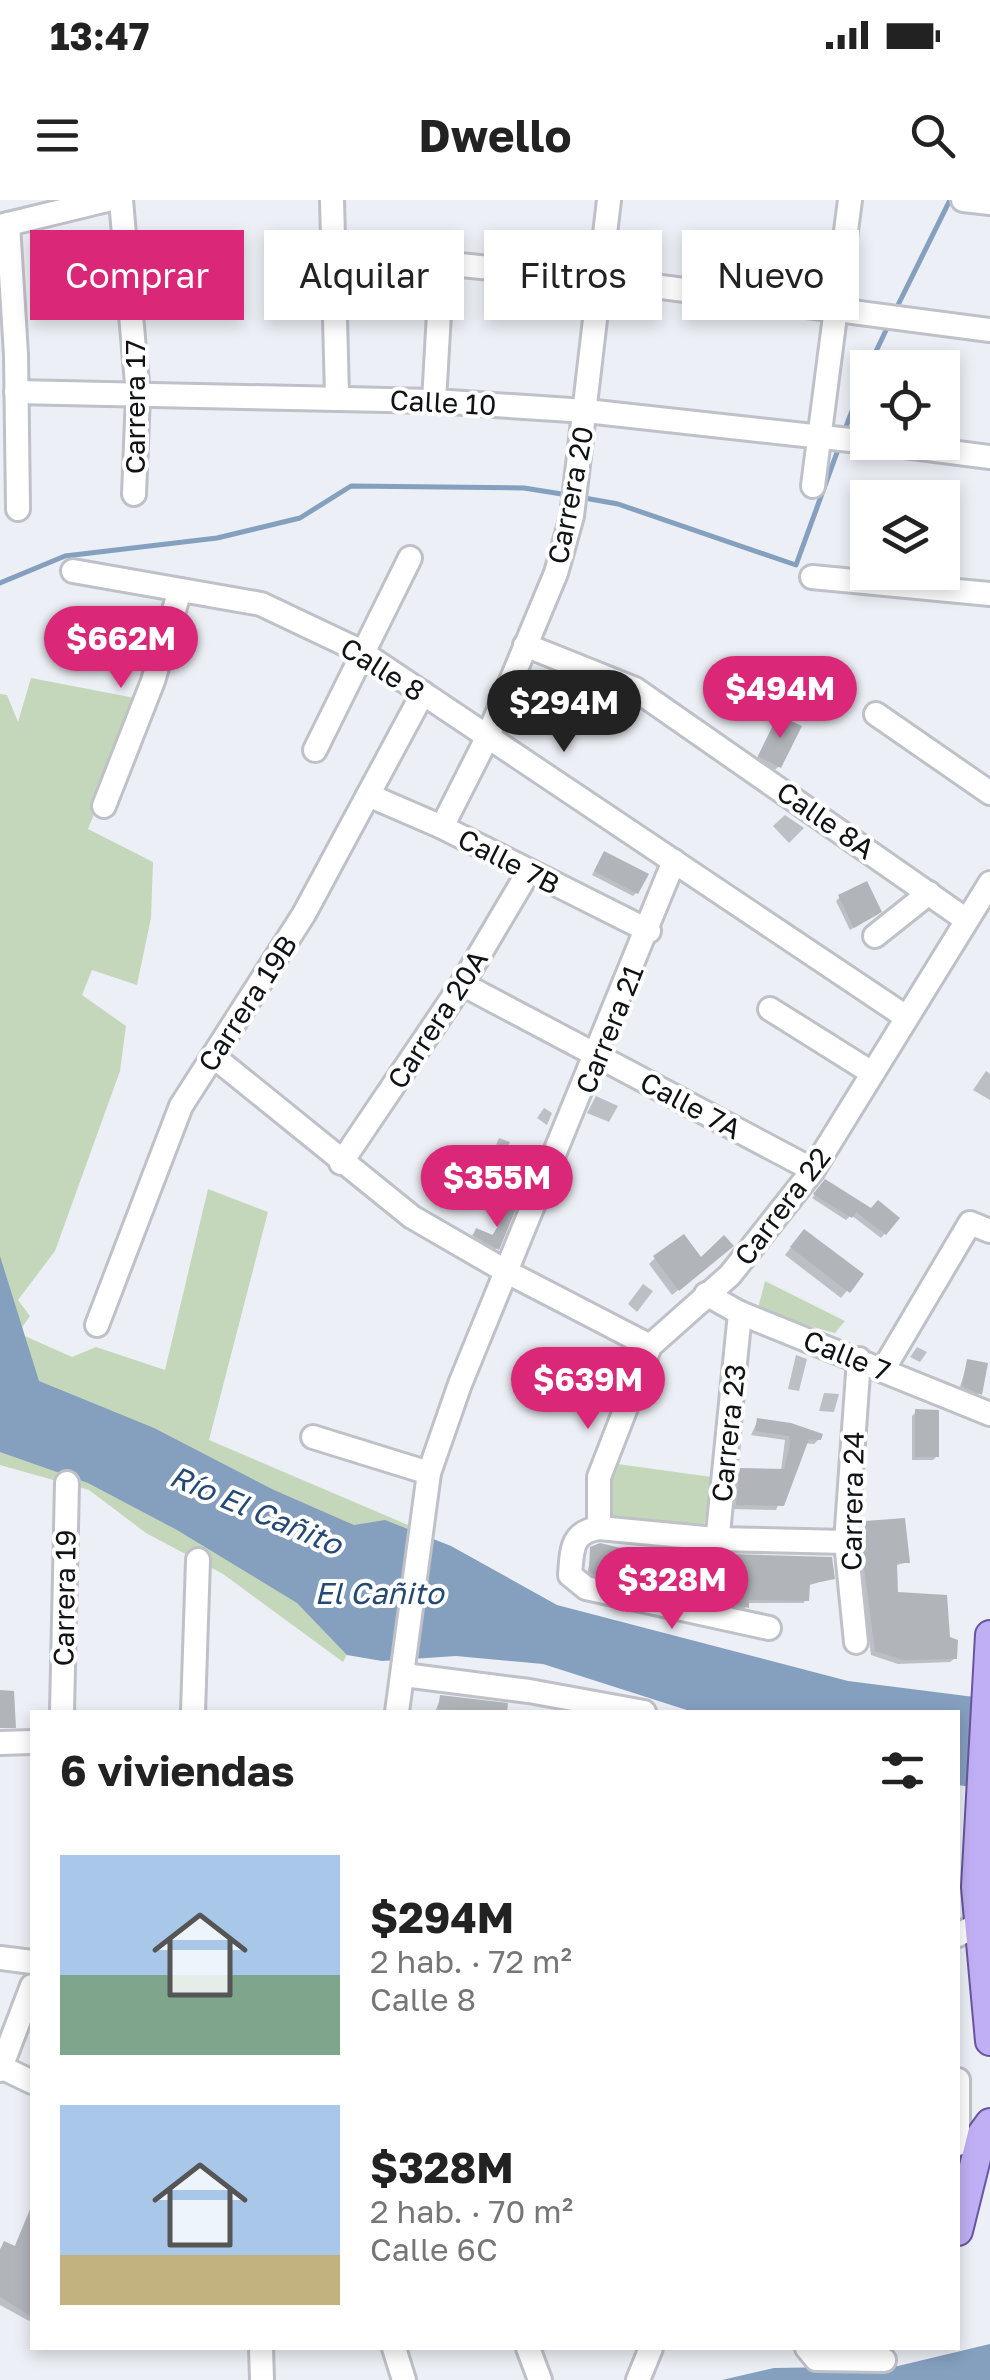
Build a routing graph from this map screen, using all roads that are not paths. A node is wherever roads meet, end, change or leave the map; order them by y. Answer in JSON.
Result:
{"nodes":[{"id":1,"x":106,"y":200,"type":"edge"},
{"id":2,"x":121,"y":200,"type":"edge"},
{"id":3,"x":332,"y":200,"type":"edge"},
{"id":4,"x":609,"y":200,"type":"edge"},
{"id":5,"x":850,"y":200,"type":"edge"},
{"id":6,"x":966,"y":200,"type":"edge"},
{"id":7,"x":990,"y":204,"type":"edge"},
{"id":8,"x":4,"y":225,"type":"edge"},
{"id":9,"x":332,"y":230,"type":"edge"},
{"id":10,"x":606,"y":230,"type":"edge"},
{"id":11,"x":847,"y":230,"type":"edge"},
{"id":12,"x":859,"y":314,"type":"edge"},
{"id":13,"x":334,"y":320,"type":"edge"},
{"id":14,"x":439,"y":320,"type":"edge"},
{"id":15,"x":596,"y":320,"type":"edge"},
{"id":16,"x":837,"y":320,"type":"edge"},
{"id":17,"x":990,"y":330,"type":"edge"},
{"id":18,"x":10,"y":380,"type":"edge"},
{"id":19,"x":138,"y":395,"type":"junction"},
{"id":20,"x":337,"y":396,"type":"junction"},
{"id":21,"x":434,"y":401,"type":"junction"},
{"id":22,"x":586,"y":410,"type":"junction"},
{"id":23,"x":825,"y":436,"type":"junction"},
{"id":24,"x":850,"y":440,"type":"edge"},
{"id":25,"x":960,"y":453,"type":"edge"},
{"id":26,"x":990,"y":457,"type":"edge"},
{"id":27,"x":813,"y":486,"type":"dead end"},
{"id":28,"x":134,"y":494,"type":"dead end"},
{"id":29,"x":18,"y":509,"type":"dead end"},
{"id":30,"x":410,"y":558,"type":"dead end"},
{"id":31,"x":73,"y":571,"type":"dead end"},
{"id":32,"x":812,"y":577,"type":"dead end"},
{"id":33,"x":180,"y":590,"type":"junction"},
{"id":34,"x":990,"y":594,"type":"edge"},
{"id":35,"x":525,"y":645,"type":"junction"},
{"id":36,"x":360,"y":651,"type":"junction"},
{"id":37,"x":424,"y":693,"type":"junction"},
{"id":38,"x":876,"y":714,"type":"dead end"},
{"id":39,"x":488,"y":736,"type":"junction"},
{"id":40,"x":315,"y":750,"type":"dead end"},
{"id":41,"x":990,"y":793,"type":"edge"},
{"id":42,"x":368,"y":796,"type":"junction"},
{"id":43,"x":104,"y":806,"type":"dead end"},
{"id":44,"x":442,"y":827,"type":"junction"},
{"id":45,"x":674,"y":861,"type":"junction"},
{"id":46,"x":529,"y":872,"type":"junction"},
{"id":47,"x":990,"y":882,"type":"edge"},
{"id":48,"x":929,"y":893,"type":"junction"},
{"id":49,"x":965,"y":919,"type":"junction"},
{"id":50,"x":649,"y":931,"type":"junction"},
{"id":51,"x":875,"y":936,"type":"dead end"},
{"id":52,"x":462,"y":984,"type":"junction"},
{"id":53,"x":770,"y":1009,"type":"dead end"},
{"id":54,"x":906,"y":1017,"type":"junction"},
{"id":55,"x":598,"y":1055,"type":"junction"},
{"id":56,"x":213,"y":1056,"type":"junction"},
{"id":57,"x":872,"y":1073,"type":"junction"},
{"id":58,"x":341,"y":1163,"type":"junction"},
{"id":59,"x":813,"y":1170,"type":"junction"},
{"id":60,"x":990,"y":1231,"type":"edge"},
{"id":61,"x":509,"y":1273,"type":"junction"},
{"id":62,"x":706,"y":1294,"type":"junction"},
{"id":63,"x":740,"y":1313,"type":"junction"},
{"id":64,"x":97,"y":1325,"type":"dead end"},
{"id":65,"x":650,"y":1346,"type":"junction"},
{"id":66,"x":859,"y":1359,"type":"junction"},
{"id":67,"x":883,"y":1370,"type":"junction"},
{"id":68,"x":990,"y":1414,"type":"edge"},
{"id":69,"x":313,"y":1437,"type":"dead end"},
{"id":70,"x":429,"y":1473,"type":"junction"},
{"id":71,"x":66,"y":1483,"type":"dead end"},
{"id":72,"x":599,"y":1528,"type":"junction"},
{"id":73,"x":715,"y":1540,"type":"junction"},
{"id":74,"x":846,"y":1542,"type":"junction"},
{"id":75,"x":198,"y":1560,"type":"dead end"},
{"id":76,"x":710,"y":1613,"type":"junction"},
{"id":77,"x":769,"y":1628,"type":"dead end"},
{"id":78,"x":990,"y":1634,"type":"edge"},
{"id":79,"x":856,"y":1642,"type":"dead end"},
{"id":80,"x":987,"y":1672,"type":"edge"},
{"id":81,"x":404,"y":1673,"type":"junction"},
{"id":82,"x":62,"y":1710,"type":"edge"},
{"id":83,"x":193,"y":1710,"type":"edge"},
{"id":84,"x":397,"y":1710,"type":"edge"},
{"id":85,"x":633,"y":1710,"type":"edge"},
{"id":86,"x":30,"y":1742,"type":"edge"},
{"id":87,"x":0,"y":1743,"type":"edge"},
{"id":88,"x":972,"y":1798,"type":"edge"},
{"id":89,"x":984,"y":1834,"type":"edge"},
{"id":90,"x":967,"y":1930,"type":"edge"},
{"id":91,"x":0,"y":1958,"type":"edge"},
{"id":92,"x":30,"y":1962,"type":"edge"},
{"id":93,"x":986,"y":1978,"type":"edge"},
{"id":94,"x":30,"y":1991,"type":"edge"},
{"id":95,"x":990,"y":2041,"type":"edge"},
{"id":96,"x":1,"y":2068,"type":"edge"},
{"id":97,"x":30,"y":2081,"type":"edge"},
{"id":98,"x":990,"y":2123,"type":"edge"},
{"id":99,"x":960,"y":2222,"type":"edge"},
{"id":100,"x":261,"y":2350,"type":"edge"},
{"id":101,"x":395,"y":2350,"type":"edge"},
{"id":102,"x":529,"y":2350,"type":"edge"},
{"id":103,"x":650,"y":2350,"type":"edge"},
{"id":104,"x":809,"y":2350,"type":"edge"},
{"id":105,"x":884,"y":2360,"type":"dead end"},
{"id":106,"x":262,"y":2380,"type":"edge"},
{"id":107,"x":404,"y":2380,"type":"edge"},
{"id":108,"x":540,"y":2380,"type":"edge"},
{"id":109,"x":638,"y":2380,"type":"edge"}],
"edges":[{"from":1,"to":8,"type":"street"},
{"from":2,"to":19,"type":"street","name":"Carrera 17"},
{"from":3,"to":9,"type":"street"},
{"from":4,"to":10,"type":"street","name":"Carrera 20"},
{"from":5,"to":11,"type":"street"},
{"from":6,"to":7,"type":"street"},
{"from":8,"to":18,"type":"street"},
{"from":12,"to":17,"type":"street"},
{"from":13,"to":20,"type":"street"},
{"from":14,"to":21,"type":"street"},
{"from":15,"to":22,"type":"street","name":"Carrera 20"},
{"from":16,"to":23,"type":"street"},
{"from":18,"to":19,"type":"street","name":"Calle 10"},
{"from":18,"to":29,"type":"street"},
{"from":19,"to":20,"type":"street","name":"Calle 10"},
{"from":19,"to":28,"type":"street","name":"Carrera 17"},
{"from":20,"to":21,"type":"street","name":"Calle 10"},
{"from":21,"to":22,"type":"street","name":"Calle 10"},
{"from":22,"to":23,"type":"street","name":"Calle 10"},
{"from":22,"to":35,"type":"street","name":"Carrera 20"},
{"from":23,"to":24,"type":"street","name":"Calle 10"},
{"from":23,"to":27,"type":"street"},
{"from":25,"to":26,"type":"street","name":"Calle 10"},
{"from":30,"to":36,"type":"street"},
{"from":31,"to":33,"type":"street","name":"Calle 8"},
{"from":32,"to":34,"type":"street"},
{"from":33,"to":36,"type":"street","name":"Calle 8"},
{"from":33,"to":43,"type":"street"},
{"from":35,"to":39,"type":"street","name":"Carrera 20"},
{"from":35,"to":48,"type":"street","name":"Calle 8A"},
{"from":36,"to":37,"type":"street","name":"Calle 8"},
{"from":36,"to":40,"type":"street"},
{"from":37,"to":39,"type":"street","name":"Calle 8"},
{"from":37,"to":42,"type":"street","name":"Carrera 19B"},
{"from":38,"to":41,"type":"street"},
{"from":39,"to":44,"type":"street","name":"Carrera 20"},
{"from":39,"to":45,"type":"street","name":"Calle 8"},
{"from":42,"to":44,"type":"street","name":"Calle 7B"},
{"from":42,"to":56,"type":"street","name":"Carrera 19B"},
{"from":44,"to":46,"type":"street","name":"Calle 7B"},
{"from":45,"to":50,"type":"street","name":"Carrera 21"},
{"from":45,"to":54,"type":"street","name":"Calle 8"},
{"from":46,"to":50,"type":"street","name":"Calle 7B"},
{"from":46,"to":52,"type":"street","name":"Carrera 20A"},
{"from":47,"to":49,"type":"street","name":"Carrera 22"},
{"from":48,"to":49,"type":"street","name":"Calle 8A"},
{"from":48,"to":51,"type":"street"},
{"from":49,"to":54,"type":"street","name":"Carrera 22"},
{"from":50,"to":55,"type":"street","name":"Carrera 21"},
{"from":52,"to":55,"type":"street","name":"Calle 7A"},
{"from":52,"to":58,"type":"street","name":"Carrera 20A"},
{"from":53,"to":57,"type":"street"},
{"from":54,"to":57,"type":"street","name":"Carrera 22"},
{"from":55,"to":59,"type":"street","name":"Calle 7A"},
{"from":55,"to":61,"type":"street","name":"Carrera 21"},
{"from":56,"to":58,"type":"street"},
{"from":56,"to":64,"type":"street","name":"Carrera 19B"},
{"from":57,"to":59,"type":"street","name":"Carrera 22"},
{"from":58,"to":61,"type":"street"},
{"from":59,"to":62,"type":"street","name":"Carrera 22"},
{"from":60,"to":67,"type":"street"},
{"from":61,"to":65,"type":"street"},
{"from":61,"to":70,"type":"street","name":"Carrera 21"},
{"from":62,"to":63,"type":"street","name":"Calle 7"},
{"from":62,"to":65,"type":"street","name":"Carrera 22"},
{"from":63,"to":66,"type":"street","name":"Calle 7"},
{"from":63,"to":73,"type":"street","name":"Carrera 23"},
{"from":65,"to":72,"type":"street","name":"Carrera 22"},
{"from":66,"to":67,"type":"street","name":"Calle 7"},
{"from":66,"to":74,"type":"street","name":"Carrera 24"},
{"from":67,"to":68,"type":"street","name":"Calle 7"},
{"from":69,"to":70,"type":"street"},
{"from":70,"to":81,"type":"street","name":"Carrera 21"},
{"from":71,"to":82,"type":"street","name":"Carrera 19"},
{"from":72,"to":73,"type":"street"},
{"from":72,"to":76,"type":"street"},
{"from":73,"to":74,"type":"street"},
{"from":73,"to":76,"type":"street","name":"Carrera 23"},
{"from":74,"to":79,"type":"street","name":"Carrera 24"},
{"from":75,"to":83,"type":"street"},
{"from":76,"to":77,"type":"street"},
{"from":78,"to":80,"type":"main road"},
{"from":80,"to":88,"type":"main road"},
{"from":81,"to":84,"type":"street","name":"Carrera 21"},
{"from":81,"to":85,"type":"street"},
{"from":86,"to":87,"type":"street"},
{"from":88,"to":89,"type":"main road"},
{"from":89,"to":90,"type":"main road"},
{"from":90,"to":93,"type":"main road"},
{"from":91,"to":92,"type":"street"},
{"from":93,"to":95,"type":"main road"},
{"from":94,"to":96,"type":"street"},
{"from":96,"to":97,"type":"street"},
{"from":98,"to":99,"type":"main road"},
{"from":100,"to":106,"type":"street"},
{"from":101,"to":107,"type":"street"},
{"from":102,"to":108,"type":"street"},
{"from":103,"to":109,"type":"street"},
{"from":104,"to":105,"type":"street"}]}
